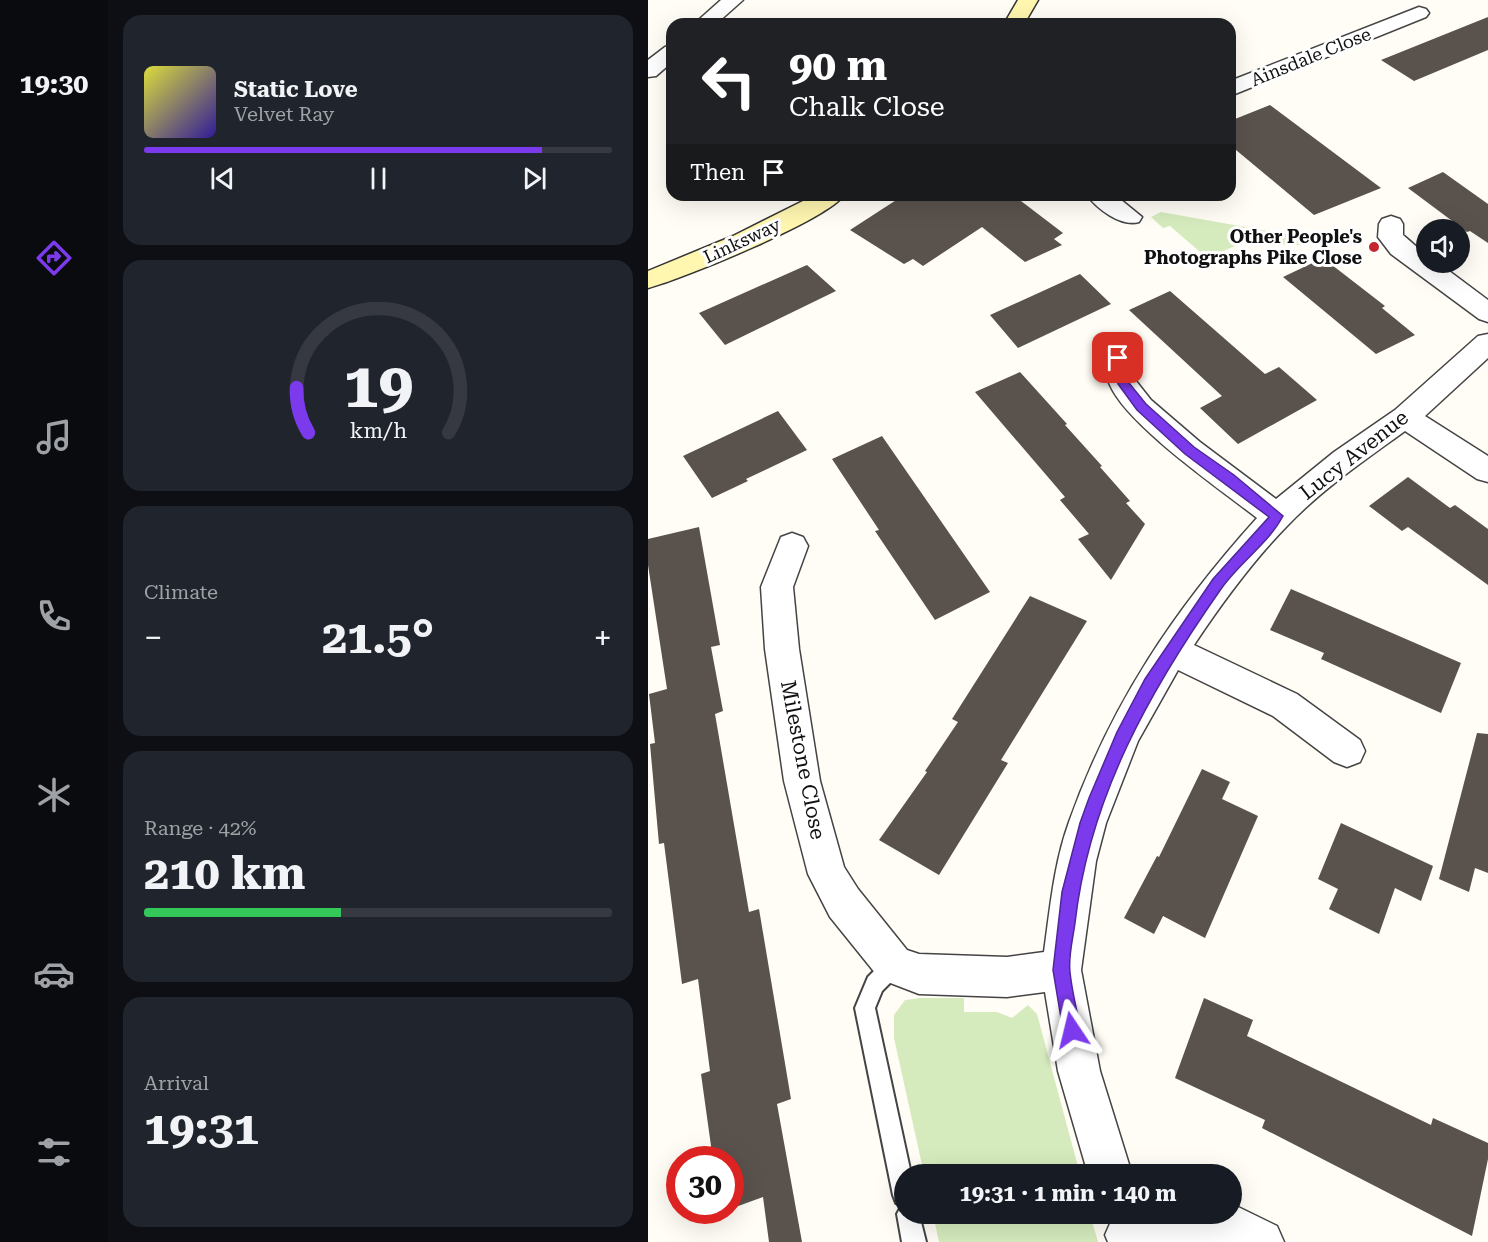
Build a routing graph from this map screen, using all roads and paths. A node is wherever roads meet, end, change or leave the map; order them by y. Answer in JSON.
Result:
{"nodes":[{"id":1,"x":733,"y":0,"type":"edge"},
{"id":2,"x":1028,"y":0,"type":"edge"},
{"id":3,"x":1372,"y":13,"type":"dead end"},
{"id":4,"x":1419,"y":13,"type":"dead end"},
{"id":5,"x":711,"y":18,"type":"edge"},
{"id":6,"x":1018,"y":18,"type":"edge"},
{"id":7,"x":1391,"y":24,"type":"junction"},
{"id":8,"x":666,"y":45,"type":"edge"},
{"id":9,"x":648,"y":71,"type":"edge"},
{"id":10,"x":1236,"y":87,"type":"edge"},
{"id":11,"x":821,"y":201,"type":"edge"},
{"id":12,"x":1107,"y":201,"type":"edge"},
{"id":13,"x":1130,"y":217,"type":"dead end"},
{"id":14,"x":1391,"y":224,"type":"dead end"},
{"id":15,"x":648,"y":280,"type":"edge"},
{"id":16,"x":1488,"y":313,"type":"edge"},
{"id":17,"x":1488,"y":343,"type":"edge"},
{"id":18,"x":1118,"y":358,"type":"dead end"},
{"id":19,"x":1405,"y":417,"type":"junction"},
{"id":20,"x":1488,"y":471,"type":"edge"},
{"id":21,"x":1277,"y":516,"type":"junction"},
{"id":22,"x":792,"y":546,"type":"dead end"},
{"id":23,"x":1173,"y":651,"type":"junction"},
{"id":24,"x":1347,"y":751,"type":"dead end"},
{"id":25,"x":894,"y":965,"type":"junction"},
{"id":26,"x":1061,"y":970,"type":"junction"},
{"id":27,"x":898,"y":1164,"type":"edge"},
{"id":28,"x":1107,"y":1164,"type":"edge"},
{"id":29,"x":910,"y":1224,"type":"edge"},
{"id":30,"x":1126,"y":1230,"type":"edge"},
{"id":31,"x":914,"y":1242,"type":"edge"},
{"id":32,"x":1262,"y":1242,"type":"edge"}],
"edges":[{"from":1,"to":5,"type":"street"},
{"from":2,"to":6,"type":"street"},
{"from":3,"to":7,"type":"street","name":"Ainsdale Close"},
{"from":4,"to":7,"type":"street","name":"Ainsdale Close"},
{"from":7,"to":10,"type":"street","name":"Ainsdale Close"},
{"from":8,"to":9,"type":"street"},
{"from":11,"to":15,"type":"street","name":"Linksway"},
{"from":12,"to":13,"type":"street"},
{"from":14,"to":16,"type":"street"},
{"from":17,"to":19,"type":"street","name":"Lucy Avenue"},
{"from":18,"to":21,"type":"street"},
{"from":19,"to":20,"type":"street"},
{"from":19,"to":21,"type":"street","name":"Lucy Avenue"},
{"from":21,"to":23,"type":"street","name":"Lucy Avenue"},
{"from":22,"to":25,"type":"street","name":"Milestone Close"},
{"from":23,"to":24,"type":"street"},
{"from":23,"to":26,"type":"street","name":"Lucy Avenue"},
{"from":25,"to":26,"type":"street"},
{"from":25,"to":27,"type":"lane"},
{"from":26,"to":28,"type":"street","name":"Lucy Avenue"},
{"from":29,"to":31,"type":"lane"},
{"from":30,"to":32,"type":"street"}]}
